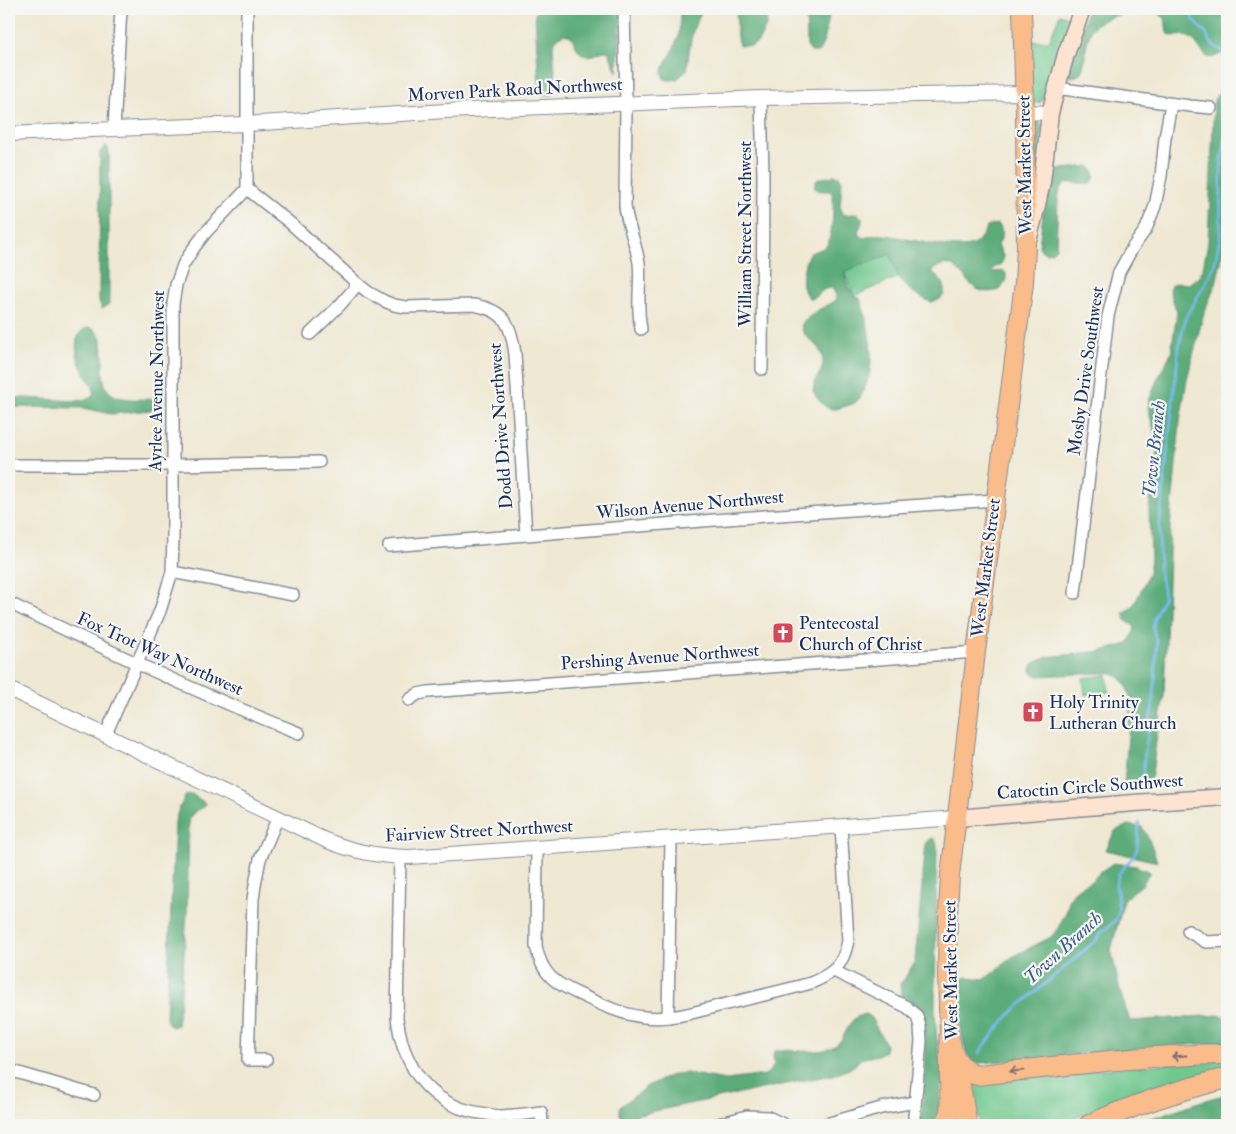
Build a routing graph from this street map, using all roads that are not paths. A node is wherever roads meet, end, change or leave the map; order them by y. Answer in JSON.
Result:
{"nodes":[{"id":1,"x":121,"y":9,"type":"edge"},
{"id":2,"x":247,"y":9,"type":"edge"},
{"id":3,"x":624,"y":9,"type":"edge"},
{"id":4,"x":1022,"y":9,"type":"edge"},
{"id":5,"x":1082,"y":9,"type":"edge"},
{"id":6,"x":1056,"y":88,"type":"junction"},
{"id":7,"x":1024,"y":93,"type":"junction"},
{"id":8,"x":761,"y":98,"type":"junction"},
{"id":9,"x":626,"y":103,"type":"junction"},
{"id":10,"x":1171,"y":104,"type":"junction"},
{"id":11,"x":1211,"y":108,"type":"dead end"},
{"id":12,"x":1025,"y":112,"type":"junction"},
{"id":13,"x":1050,"y":113,"type":"junction"},
{"id":14,"x":246,"y":124,"type":"junction"},
{"id":15,"x":114,"y":128,"type":"junction"},
{"id":16,"x":9,"y":134,"type":"edge"},
{"id":17,"x":247,"y":189,"type":"junction"},
{"id":18,"x":1026,"y":247,"type":"junction"},
{"id":19,"x":358,"y":284,"type":"junction"},
{"id":20,"x":641,"y":329,"type":"dead end"},
{"id":21,"x":310,"y":334,"type":"dead end"},
{"id":22,"x":762,"y":369,"type":"dead end"},
{"id":23,"x":319,"y":462,"type":"dead end"},
{"id":24,"x":9,"y":465,"type":"edge"},
{"id":25,"x":173,"y":465,"type":"junction"},
{"id":26,"x":994,"y":500,"type":"junction"},
{"id":27,"x":526,"y":535,"type":"junction"},
{"id":28,"x":389,"y":546,"type":"dead end"},
{"id":29,"x":172,"y":572,"type":"junction"},
{"id":30,"x":1075,"y":593,"type":"dead end"},
{"id":31,"x":293,"y":595,"type":"dead end"},
{"id":32,"x":9,"y":603,"type":"edge"},
{"id":33,"x":976,"y":652,"type":"junction"},
{"id":34,"x":137,"y":664,"type":"junction"},
{"id":35,"x":9,"y":689,"type":"edge"},
{"id":36,"x":409,"y":700,"type":"dead end"},
{"id":37,"x":299,"y":732,"type":"dead end"},
{"id":38,"x":105,"y":736,"type":"junction"},
{"id":39,"x":1227,"y":797,"type":"edge"},
{"id":40,"x":278,"y":817,"type":"junction"},
{"id":41,"x":957,"y":818,"type":"junction"},
{"id":42,"x":841,"y":826,"type":"junction"},
{"id":43,"x":671,"y":838,"type":"junction"},
{"id":44,"x":537,"y":847,"type":"junction"},
{"id":45,"x":400,"y":856,"type":"junction"},
{"id":46,"x":1188,"y":931,"type":"dead end"},
{"id":47,"x":1227,"y":941,"type":"edge"},
{"id":48,"x":834,"y":970,"type":"junction"},
{"id":49,"x":668,"y":1016,"type":"junction"},
{"id":50,"x":949,"y":1034,"type":"junction"},
{"id":51,"x":1227,"y":1054,"type":"edge"},
{"id":52,"x":955,"y":1058,"type":"junction"},
{"id":53,"x":266,"y":1060,"type":"dead end"},
{"id":54,"x":9,"y":1070,"type":"edge"},
{"id":55,"x":1227,"y":1078,"type":"edge"},
{"id":56,"x":94,"y":1095,"type":"dead end"},
{"id":57,"x":915,"y":1102,"type":"junction"},
{"id":58,"x":914,"y":1117,"type":"dead end"},
{"id":59,"x":542,"y":1123,"type":"dead end"},
{"id":60,"x":715,"y":1125,"type":"edge"},
{"id":61,"x":785,"y":1125,"type":"edge"},
{"id":62,"x":823,"y":1125,"type":"edge"},
{"id":63,"x":946,"y":1125,"type":"edge"},
{"id":64,"x":968,"y":1125,"type":"edge"},
{"id":65,"x":1089,"y":1125,"type":"edge"}],
"edges":[{"from":1,"to":15,"type":"street"},
{"from":2,"to":14,"type":"street"},
{"from":3,"to":9,"type":"street"},
{"from":4,"to":7,"type":"main road","name":"West Market Street"},
{"from":5,"to":6,"type":"main road"},
{"from":6,"to":10,"type":"street"},
{"from":6,"to":13,"type":"main road"},
{"from":7,"to":8,"type":"street","name":"Morven Park Road Northwest"},
{"from":7,"to":12,"type":"main road","name":"West Market Street"},
{"from":8,"to":9,"type":"street","name":"Morven Park Road Northwest"},
{"from":8,"to":22,"type":"street","name":"William Street Northwest"},
{"from":9,"to":14,"type":"street","name":"Morven Park Road Northwest"},
{"from":9,"to":20,"type":"street"},
{"from":10,"to":11,"type":"street"},
{"from":10,"to":30,"type":"street","name":"Mosby Drive Southwest"},
{"from":12,"to":13,"type":"street"},
{"from":12,"to":18,"type":"main road","name":"West Market Street"},
{"from":13,"to":18,"type":"main road"},
{"from":14,"to":15,"type":"street","name":"Morven Park Road Northwest"},
{"from":14,"to":17,"type":"street"},
{"from":15,"to":16,"type":"street","name":"Morven Park Road Northwest"},
{"from":17,"to":19,"type":"street","name":"Dodd Drive Northwest"},
{"from":17,"to":25,"type":"street","name":"Ayrlee Avenue Northwest"},
{"from":18,"to":26,"type":"main road","name":"West Market Street"},
{"from":19,"to":21,"type":"street"},
{"from":19,"to":27,"type":"street","name":"Dodd Drive Northwest"},
{"from":23,"to":25,"type":"street"},
{"from":24,"to":25,"type":"street"},
{"from":25,"to":29,"type":"street","name":"Ayrlee Avenue Northwest"},
{"from":26,"to":27,"type":"street","name":"Wilson Avenue Northwest"},
{"from":26,"to":33,"type":"main road","name":"West Market Street"},
{"from":27,"to":28,"type":"street","name":"Wilson Avenue Northwest"},
{"from":29,"to":31,"type":"street"},
{"from":29,"to":34,"type":"street","name":"Ayrlee Avenue Northwest"},
{"from":32,"to":34,"type":"street","name":"Fox Trot Way Northwest"},
{"from":33,"to":36,"type":"street","name":"Pershing Avenue Northwest"},
{"from":33,"to":41,"type":"main road","name":"West Market Street"},
{"from":34,"to":37,"type":"street","name":"Fox Trot Way Northwest"},
{"from":34,"to":38,"type":"street","name":"Ayrlee Avenue Northwest"},
{"from":35,"to":38,"type":"street","name":"Fairview Street Northwest"},
{"from":38,"to":40,"type":"street","name":"Fairview Street Northwest"},
{"from":39,"to":41,"type":"main road","name":"Catoctin Circle Southwest"},
{"from":40,"to":45,"type":"street","name":"Fairview Street Northwest"},
{"from":40,"to":53,"type":"street"},
{"from":41,"to":42,"type":"street","name":"Fairview Street Northwest"},
{"from":41,"to":50,"type":"main road","name":"West Market Street"},
{"from":42,"to":43,"type":"street","name":"Fairview Street Northwest"},
{"from":42,"to":48,"type":"street"},
{"from":43,"to":44,"type":"street","name":"Fairview Street Northwest"},
{"from":43,"to":49,"type":"street"},
{"from":44,"to":45,"type":"street","name":"Fairview Street Northwest"},
{"from":44,"to":49,"type":"street"},
{"from":45,"to":59,"type":"street"},
{"from":46,"to":47,"type":"street"},
{"from":48,"to":49,"type":"street"},
{"from":48,"to":57,"type":"street"},
{"from":50,"to":52,"type":"main road","name":"West Market Street"},
{"from":50,"to":63,"type":"highway"},
{"from":51,"to":52,"type":"highway","one_way":true},
{"from":52,"to":64,"type":"main road","name":"West Market Street"},
{"from":54,"to":56,"type":"street"},
{"from":55,"to":65,"type":"highway"},
{"from":57,"to":58,"type":"street"},
{"from":57,"to":62,"type":"street"},
{"from":60,"to":61,"type":"street"}]}
